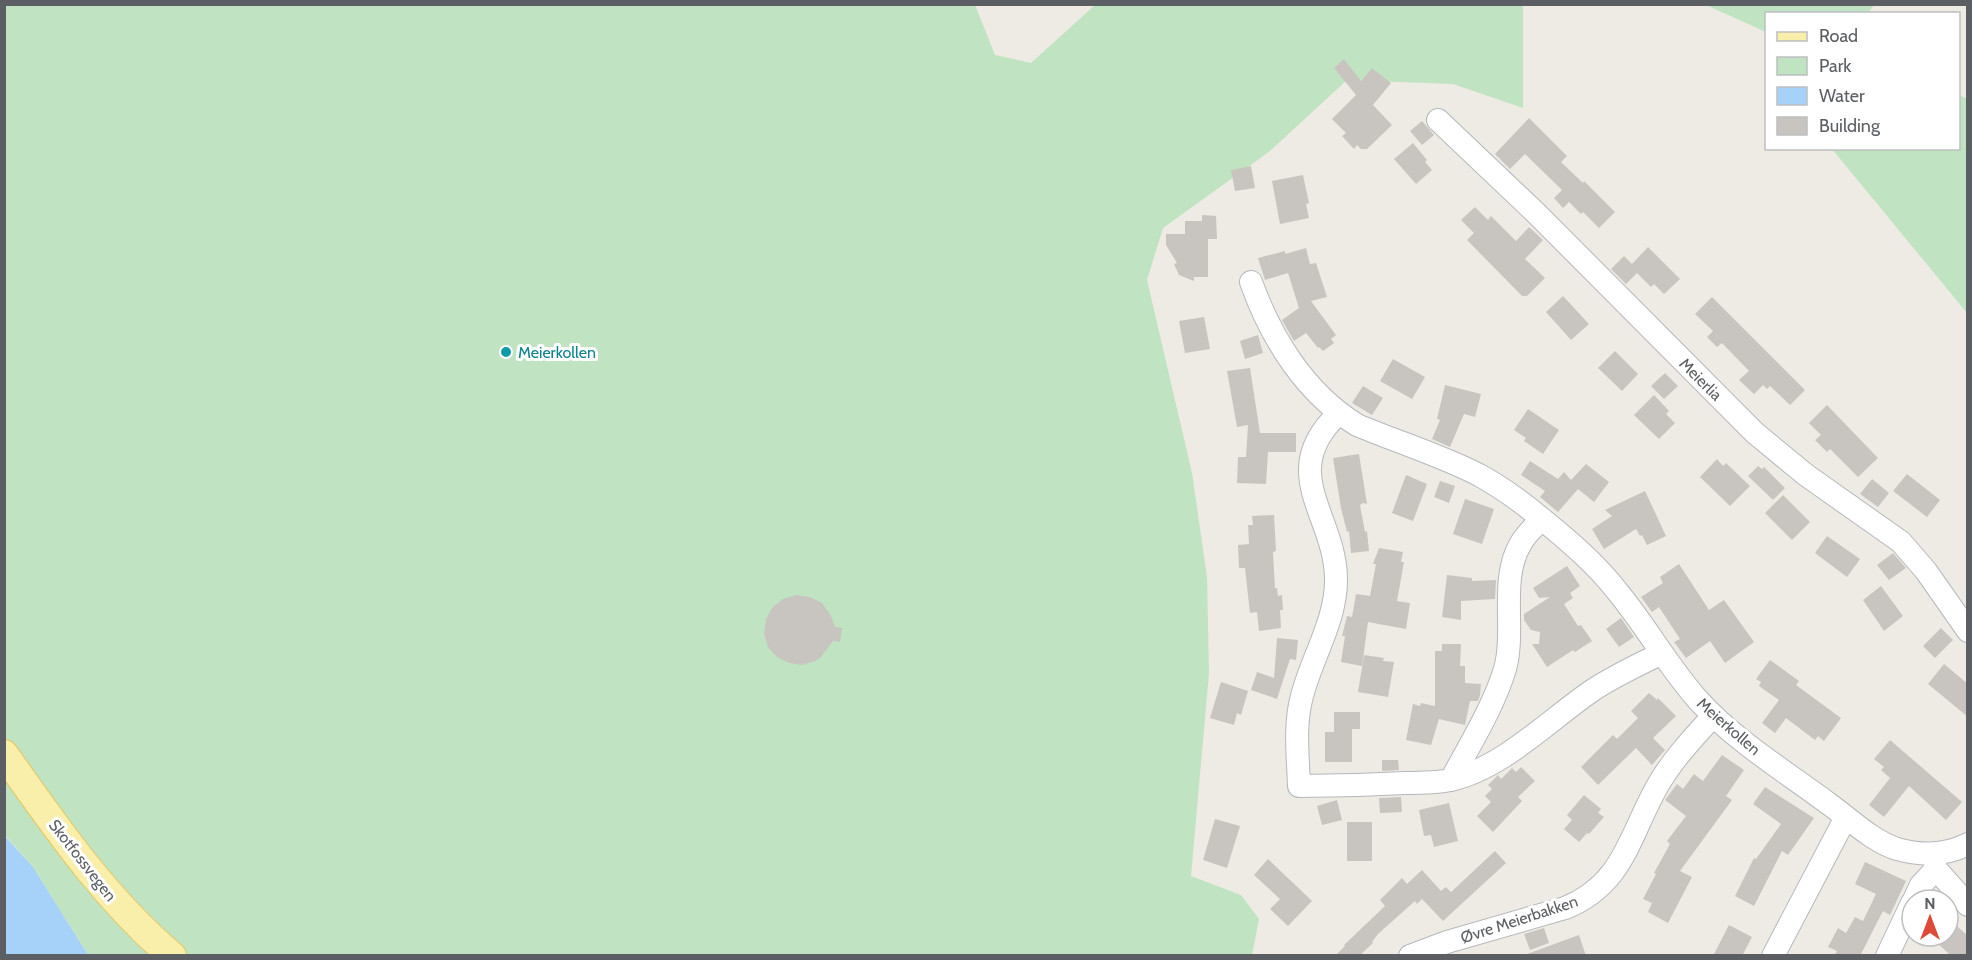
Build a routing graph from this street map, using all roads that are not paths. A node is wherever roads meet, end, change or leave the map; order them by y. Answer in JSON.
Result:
{"nodes":[{"id":1,"x":1438,"y":120,"type":"dead end"},
{"id":2,"x":1251,"y":282,"type":"dead end"},
{"id":3,"x":1339,"y":413,"type":"junction"},
{"id":4,"x":1542,"y":519,"type":"junction"},
{"id":5,"x":1968,"y":631,"type":"edge"},
{"id":6,"x":1662,"y":653,"type":"junction"},
{"id":7,"x":1713,"y":716,"type":"junction"},
{"id":8,"x":4,"y":754,"type":"edge"},
{"id":9,"x":1450,"y":780,"type":"junction"},
{"id":10,"x":1846,"y":817,"type":"junction"},
{"id":11,"x":1968,"y":844,"type":"edge"},
{"id":12,"x":1935,"y":862,"type":"junction"},
{"id":13,"x":1920,"y":888,"type":"edge"},
{"id":14,"x":1968,"y":905,"type":"edge"},
{"id":15,"x":1900,"y":929,"type":"edge"},
{"id":16,"x":172,"y":956,"type":"edge"},
{"id":17,"x":1410,"y":956,"type":"edge"},
{"id":18,"x":1773,"y":956,"type":"edge"},
{"id":19,"x":1887,"y":956,"type":"edge"}],
"edges":[{"from":1,"to":5,"type":"street","name":"Meierlia"},
{"from":2,"to":3,"type":"street","name":"Meierkollen"},
{"from":3,"to":4,"type":"street","name":"Meierkollen"},
{"from":3,"to":9,"type":"street"},
{"from":4,"to":6,"type":"street","name":"Meierkollen"},
{"from":4,"to":9,"type":"street"},
{"from":6,"to":7,"type":"street","name":"Meierkollen"},
{"from":6,"to":9,"type":"street"},
{"from":7,"to":10,"type":"street","name":"Meierkollen"},
{"from":7,"to":17,"type":"street","name":"Øvre Meierbakken"},
{"from":8,"to":16,"type":"main road","name":"Skotfossvegen"},
{"from":10,"to":12,"type":"street","name":"Meierkollen"},
{"from":10,"to":18,"type":"street"},
{"from":11,"to":12,"type":"street","name":"Meierkollen"},
{"from":12,"to":13,"type":"street"},
{"from":12,"to":14,"type":"street"},
{"from":15,"to":19,"type":"street"}]}
